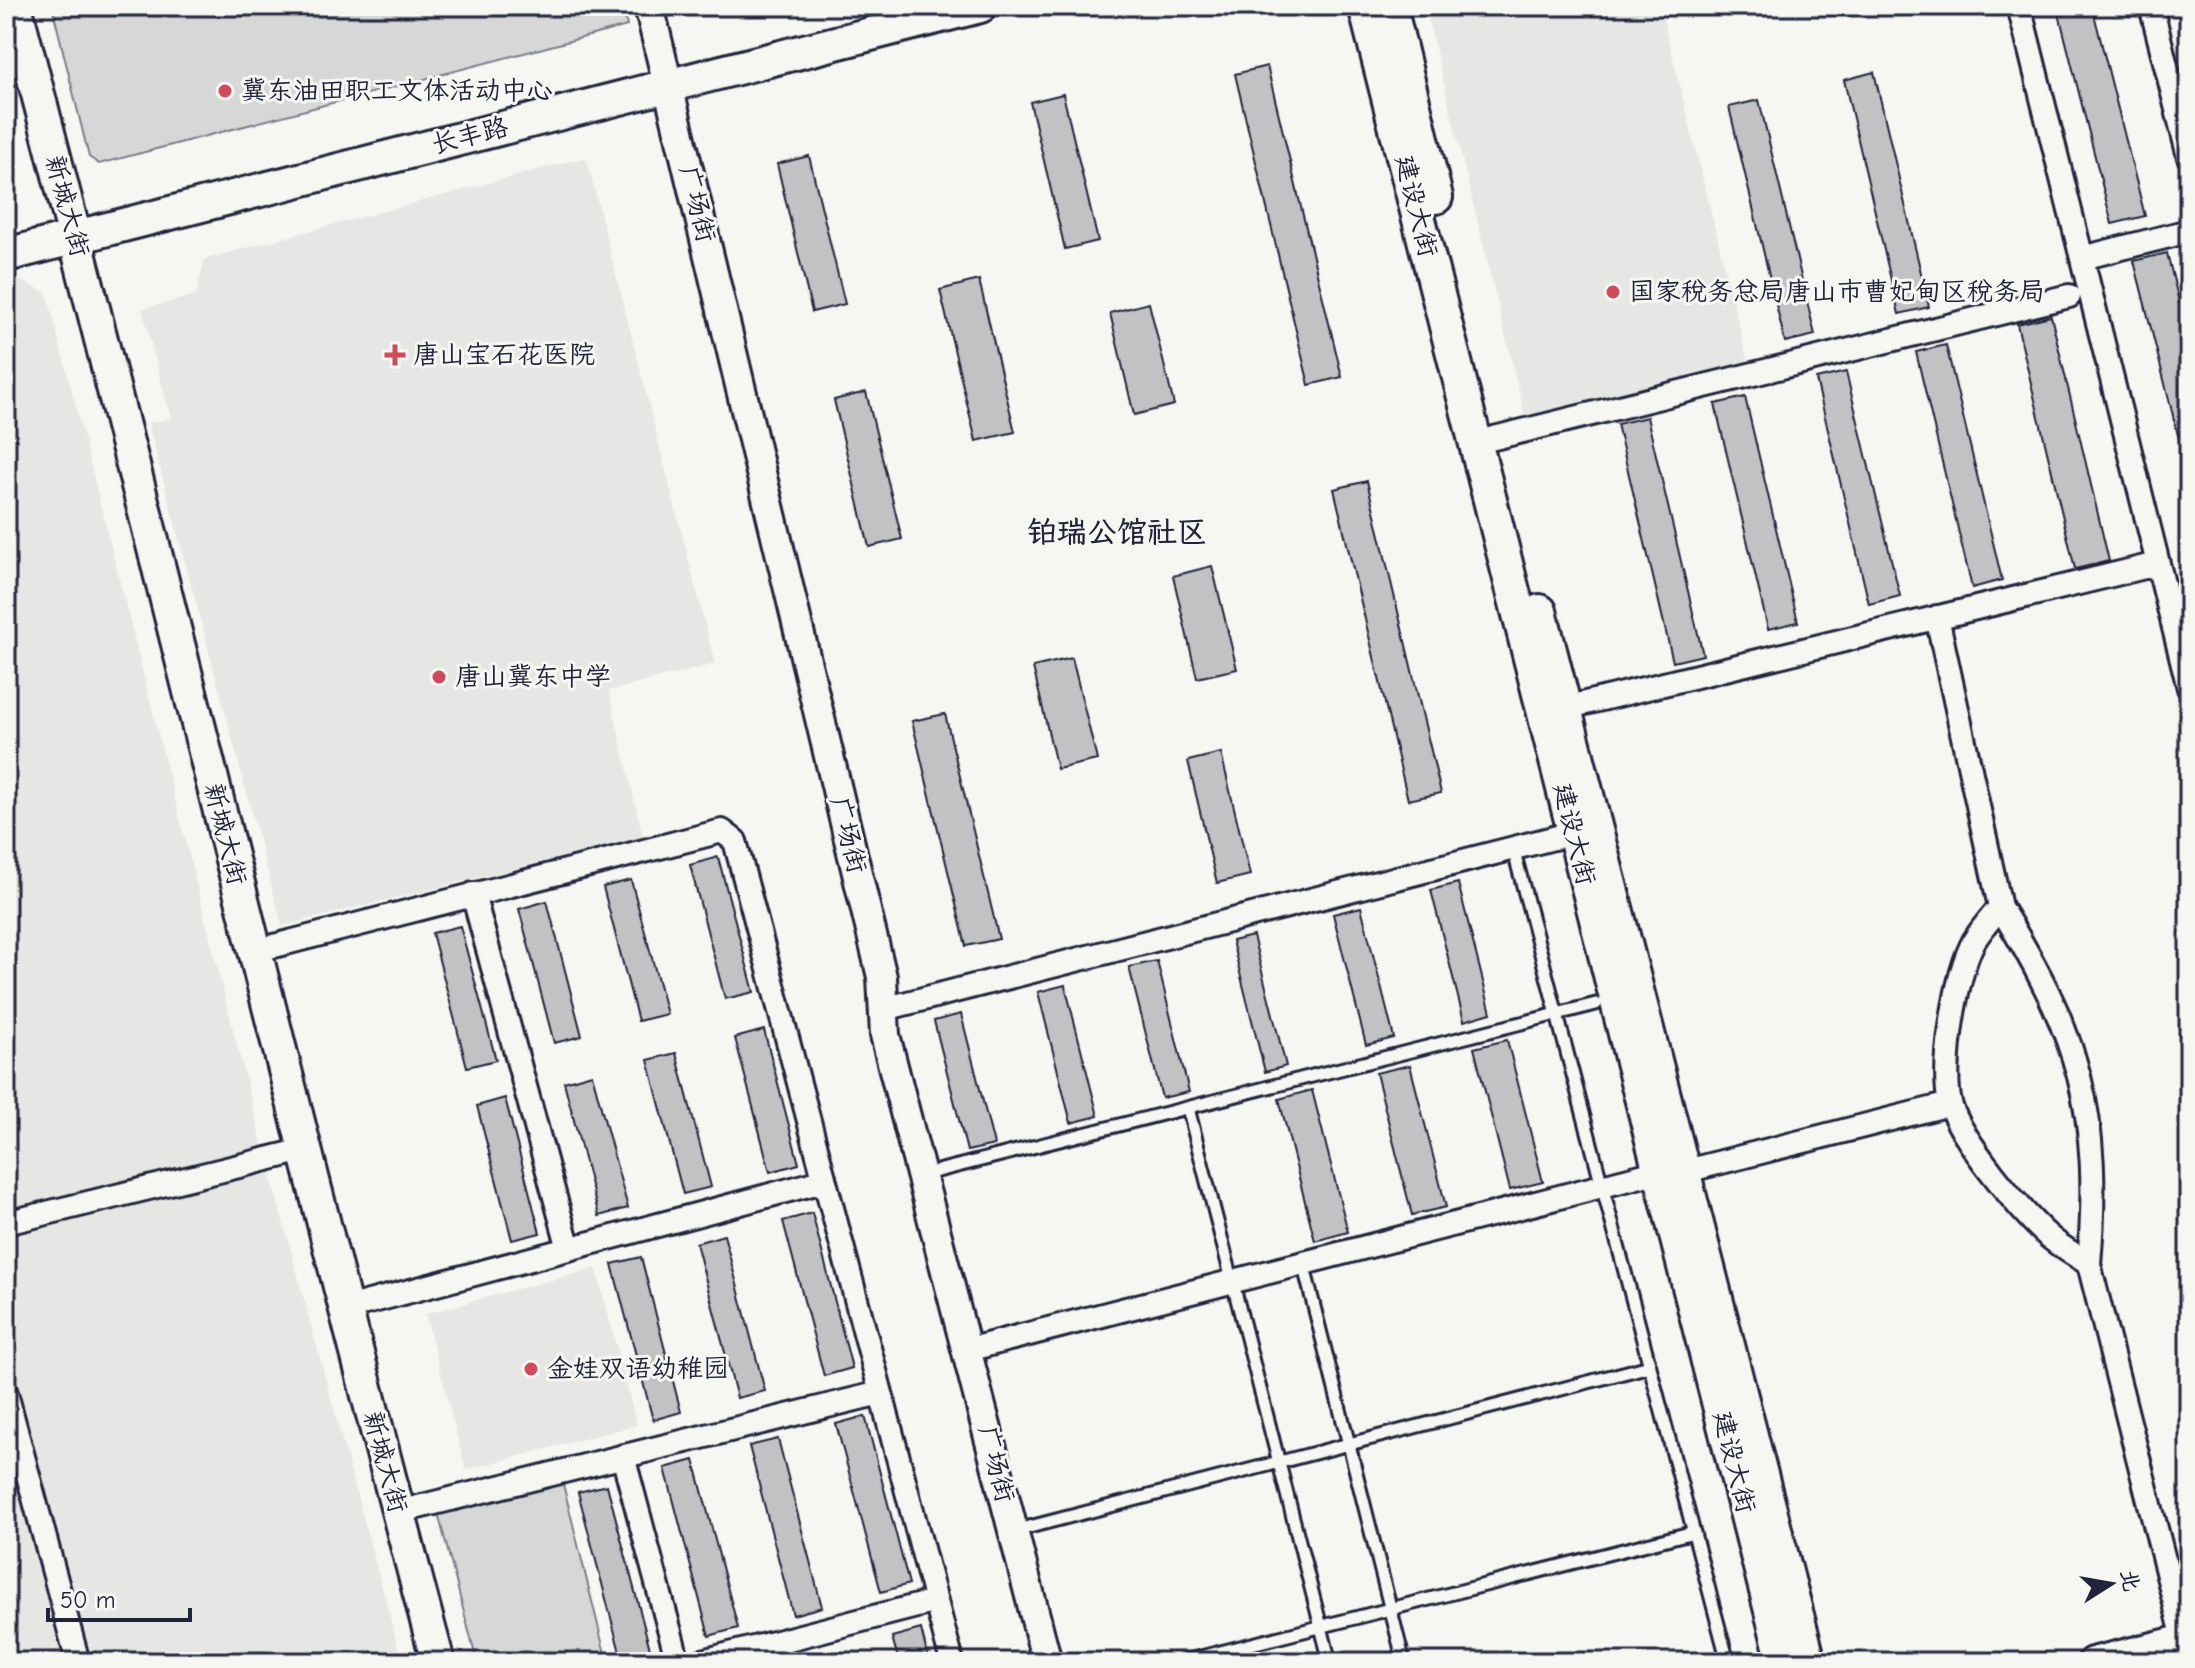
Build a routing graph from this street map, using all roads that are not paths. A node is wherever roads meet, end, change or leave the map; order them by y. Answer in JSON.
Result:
{"nodes":[{"id":1,"x":15,"y":6,"type":"edge"},
{"id":2,"x":649,"y":6,"type":"edge"},
{"id":3,"x":903,"y":6,"type":"edge"},
{"id":4,"x":980,"y":6,"type":"edge"},
{"id":5,"x":1365,"y":6,"type":"edge"},
{"id":6,"x":1390,"y":6,"type":"edge"},
{"id":7,"x":2019,"y":6,"type":"edge"},
{"id":8,"x":2151,"y":6,"type":"edge"},
{"id":9,"x":666,"y":76,"type":"junction"},
{"id":10,"x":2189,"y":157,"type":"edge"},
{"id":11,"x":73,"y":228,"type":"junction"},
{"id":12,"x":2189,"y":231,"type":"edge"},
{"id":13,"x":6,"y":234,"type":"edge"},
{"id":14,"x":6,"y":255,"type":"edge"},
{"id":15,"x":2082,"y":258,"type":"junction"},
{"id":16,"x":2069,"y":296,"type":"dead end"},
{"id":17,"x":1494,"y":438,"type":"junction"},
{"id":18,"x":2157,"y":564,"type":"junction"},
{"id":19,"x":1937,"y":617,"type":"junction"},
{"id":20,"x":2189,"y":688,"type":"edge"},
{"id":21,"x":1565,"y":708,"type":"junction"},
{"id":22,"x":1573,"y":833,"type":"junction"},
{"id":23,"x":1513,"y":848,"type":"junction"},
{"id":24,"x":473,"y":894,"type":"junction"},
{"id":25,"x":2000,"y":907,"type":"junction"},
{"id":26,"x":274,"y":946,"type":"dead end"},
{"id":27,"x":1596,"y":1004,"type":"dead end"},
{"id":28,"x":884,"y":1009,"type":"junction"},
{"id":29,"x":1557,"y":1014,"type":"junction"},
{"id":30,"x":1950,"y":1104,"type":"junction"},
{"id":31,"x":1188,"y":1108,"type":"junction"},
{"id":32,"x":304,"y":1150,"type":"junction"},
{"id":33,"x":1673,"y":1171,"type":"junction"},
{"id":34,"x":921,"y":1175,"type":"junction"},
{"id":35,"x":823,"y":1181,"type":"junction"},
{"id":36,"x":1603,"y":1185,"type":"junction"},
{"id":37,"x":6,"y":1223,"type":"edge"},
{"id":38,"x":569,"y":1249,"type":"junction"},
{"id":39,"x":1303,"y":1263,"type":"junction"},
{"id":40,"x":2089,"y":1264,"type":"junction"},
{"id":41,"x":1232,"y":1282,"type":"junction"},
{"id":42,"x":343,"y":1309,"type":"junction"},
{"id":43,"x":967,"y":1350,"type":"junction"},
{"id":44,"x":1650,"y":1366,"type":"junction"},
{"id":45,"x":6,"y":1393,"type":"edge"},
{"id":46,"x":880,"y":1393,"type":"junction"},
{"id":47,"x":1348,"y":1445,"type":"junction"},
{"id":48,"x":623,"y":1456,"type":"junction"},
{"id":49,"x":1279,"y":1463,"type":"junction"},
{"id":50,"x":398,"y":1512,"type":"junction"},
{"id":51,"x":1013,"y":1531,"type":"junction"},
{"id":52,"x":1694,"y":1532,"type":"junction"},
{"id":53,"x":936,"y":1601,"type":"junction"},
{"id":54,"x":1390,"y":1609,"type":"junction"},
{"id":55,"x":1321,"y":1626,"type":"junction"},
{"id":56,"x":2187,"y":1638,"type":"edge"},
{"id":57,"x":78,"y":1662,"type":"edge"},
{"id":58,"x":438,"y":1662,"type":"edge"},
{"id":59,"x":678,"y":1662,"type":"edge"},
{"id":60,"x":699,"y":1662,"type":"edge"},
{"id":61,"x":952,"y":1662,"type":"edge"},
{"id":62,"x":1047,"y":1662,"type":"edge"},
{"id":63,"x":1181,"y":1662,"type":"edge"},
{"id":64,"x":1330,"y":1662,"type":"edge"},
{"id":65,"x":1404,"y":1662,"type":"edge"},
{"id":66,"x":1728,"y":1662,"type":"edge"},
{"id":67,"x":1784,"y":1662,"type":"edge"},
{"id":68,"x":1809,"y":1662,"type":"edge"},
{"id":69,"x":2092,"y":1662,"type":"edge"}],
"edges":[{"from":1,"to":11,"type":"main road","name":"新城大街"},
{"from":2,"to":9,"type":"street","name":"广场街"},
{"from":3,"to":9,"type":"main road"},
{"from":4,"to":9,"type":"main road"},
{"from":5,"to":22,"type":"main road","name":"建设大街"},
{"from":6,"to":17,"type":"main road","name":"建设大街"},
{"from":7,"to":15,"type":"street"},
{"from":8,"to":10,"type":"street"},
{"from":9,"to":11,"type":"main road"},
{"from":9,"to":28,"type":"street","name":"广场街"},
{"from":11,"to":13,"type":"main road"},
{"from":11,"to":14,"type":"main road"},
{"from":11,"to":32,"type":"main road","name":"新城大街"},
{"from":12,"to":15,"type":"street"},
{"from":15,"to":18,"type":"street"},
{"from":16,"to":17,"type":"street"},
{"from":17,"to":21,"type":"main road","name":"建设大街"},
{"from":18,"to":19,"type":"street"},
{"from":18,"to":20,"type":"street"},
{"from":19,"to":21,"type":"street"},
{"from":19,"to":25,"type":"street"},
{"from":21,"to":33,"type":"main road","name":"建设大街"},
{"from":22,"to":23,"type":"street"},
{"from":22,"to":33,"type":"main road","name":"建设大街"},
{"from":23,"to":28,"type":"street"},
{"from":23,"to":29,"type":"lane"},
{"from":24,"to":26,"type":"street"},
{"from":24,"to":35,"type":"street"},
{"from":24,"to":38,"type":"street"},
{"from":25,"to":30,"type":"street"},
{"from":25,"to":40,"type":"street"},
{"from":27,"to":29,"type":"lane"},
{"from":28,"to":34,"type":"street","name":"广场街"},
{"from":29,"to":31,"type":"lane"},
{"from":29,"to":36,"type":"lane"},
{"from":30,"to":33,"type":"street"},
{"from":30,"to":40,"type":"street"},
{"from":31,"to":34,"type":"lane"},
{"from":31,"to":41,"type":"lane"},
{"from":32,"to":37,"type":"street"},
{"from":32,"to":42,"type":"main road","name":"新城大街"},
{"from":33,"to":36,"type":"street"},
{"from":33,"to":67,"type":"main road","name":"建设大街"},
{"from":33,"to":68,"type":"main road","name":"建设大街"},
{"from":34,"to":43,"type":"street","name":"广场街"},
{"from":35,"to":38,"type":"street"},
{"from":35,"to":46,"type":"street"},
{"from":36,"to":39,"type":"street"},
{"from":36,"to":44,"type":"lane"},
{"from":38,"to":42,"type":"street"},
{"from":39,"to":41,"type":"street"},
{"from":39,"to":47,"type":"lane"},
{"from":40,"to":56,"type":"street"},
{"from":41,"to":43,"type":"street"},
{"from":41,"to":49,"type":"lane"},
{"from":42,"to":50,"type":"main road","name":"新城大街"},
{"from":43,"to":51,"type":"street","name":"广场街"},
{"from":44,"to":47,"type":"lane"},
{"from":44,"to":52,"type":"lane"},
{"from":45,"to":57,"type":"street"},
{"from":46,"to":48,"type":"street"},
{"from":46,"to":53,"type":"street"},
{"from":47,"to":49,"type":"lane"},
{"from":47,"to":54,"type":"lane"},
{"from":48,"to":50,"type":"street"},
{"from":48,"to":59,"type":"street"},
{"from":49,"to":51,"type":"lane"},
{"from":49,"to":55,"type":"lane"},
{"from":50,"to":58,"type":"main road","name":"新城大街"},
{"from":51,"to":62,"type":"street","name":"广场街"},
{"from":52,"to":54,"type":"lane"},
{"from":52,"to":66,"type":"lane"},
{"from":53,"to":60,"type":"street"},
{"from":53,"to":61,"type":"street"},
{"from":54,"to":55,"type":"lane"},
{"from":54,"to":65,"type":"lane"},
{"from":55,"to":63,"type":"lane"},
{"from":55,"to":64,"type":"lane"},
{"from":56,"to":69,"type":"street"}]}
